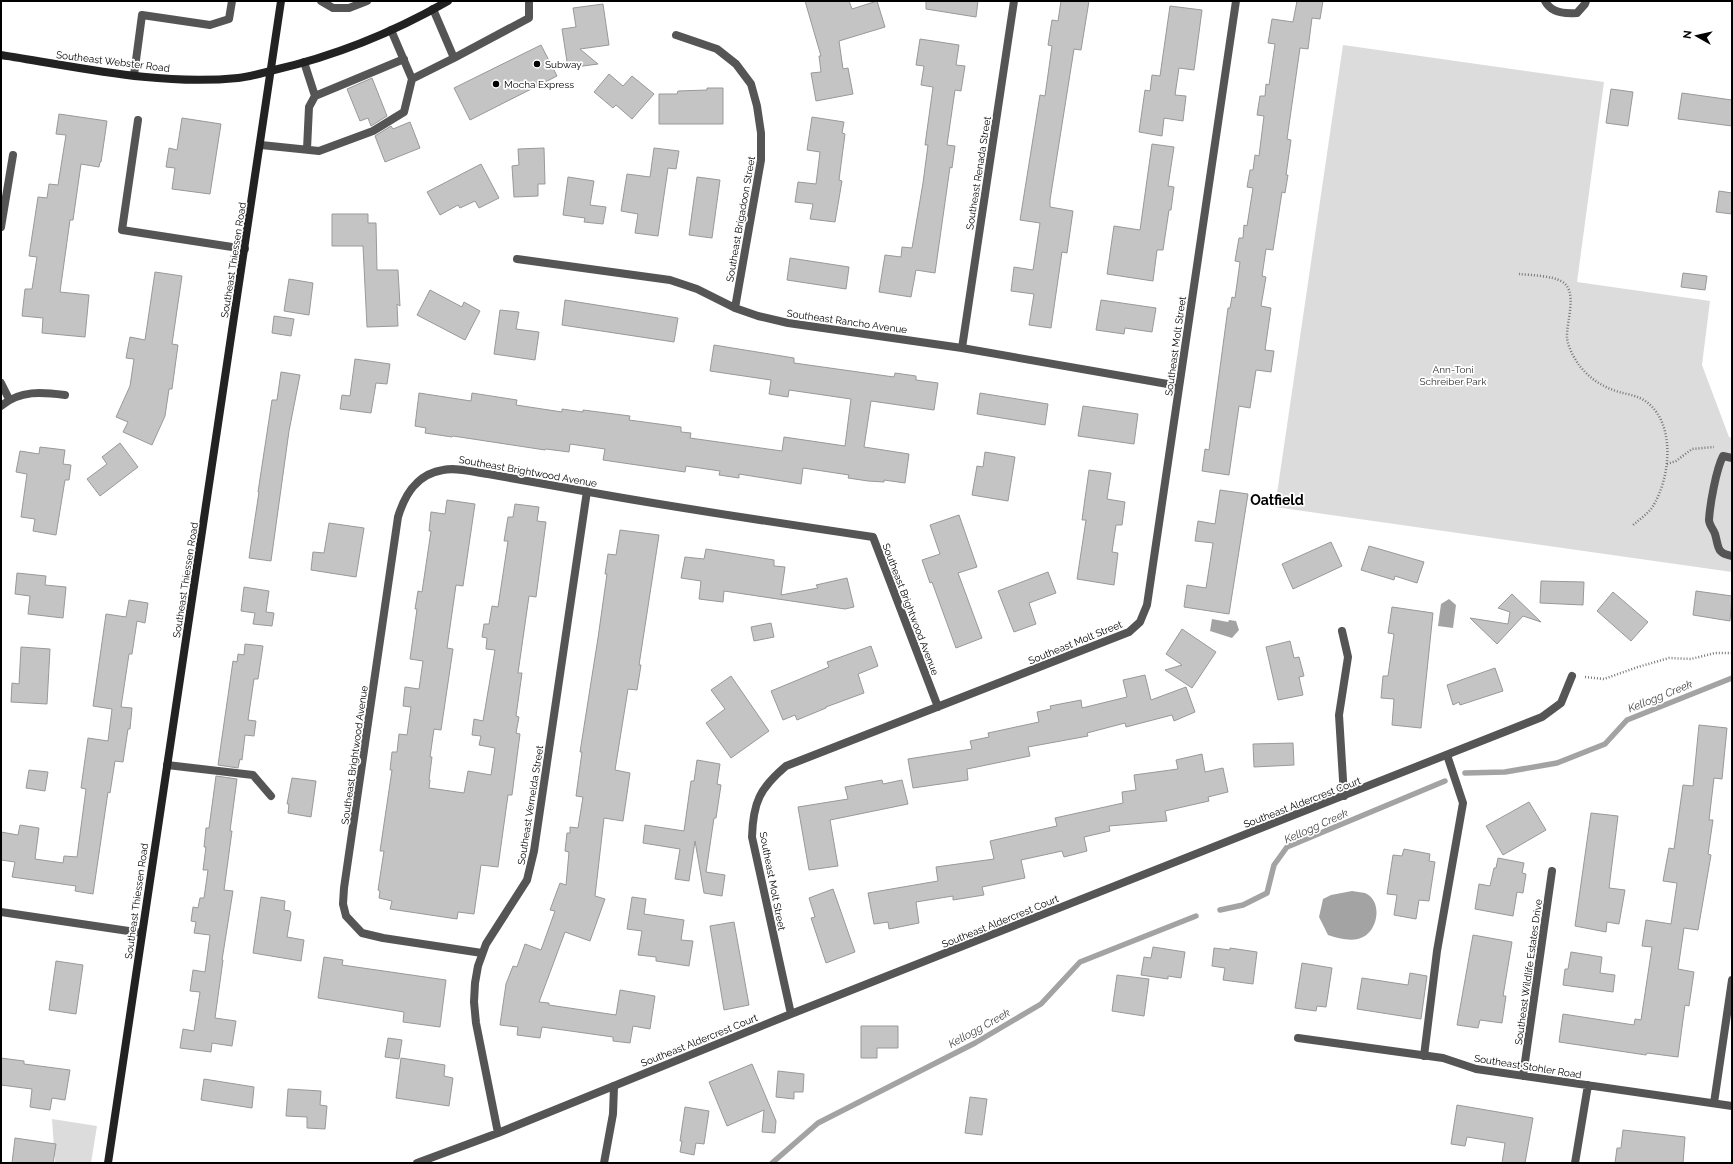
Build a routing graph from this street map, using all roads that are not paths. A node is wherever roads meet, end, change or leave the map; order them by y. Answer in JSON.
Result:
{"nodes":[{"id":1,"x":232,"y":1,"type":"edge"},
{"id":2,"x":282,"y":1,"type":"edge"},
{"id":3,"x":321,"y":1,"type":"edge"},
{"id":4,"x":367,"y":1,"type":"edge"},
{"id":5,"x":448,"y":1,"type":"edge"},
{"id":6,"x":529,"y":1,"type":"edge"},
{"id":7,"x":1014,"y":1,"type":"edge"},
{"id":8,"x":1236,"y":1,"type":"edge"},
{"id":9,"x":1545,"y":1,"type":"edge"},
{"id":10,"x":1586,"y":1,"type":"edge"},
{"id":11,"x":433,"y":9,"type":"junction"},
{"id":12,"x":391,"y":30,"type":"junction"},
{"id":13,"x":676,"y":35,"type":"dead end"},
{"id":14,"x":1,"y":55,"type":"edge"},
{"id":15,"x":454,"y":58,"type":"junction"},
{"id":16,"x":404,"y":59,"type":"junction"},
{"id":17,"x":304,"y":62,"type":"junction"},
{"id":18,"x":272,"y":70,"type":"junction"},
{"id":19,"x":134,"y":75,"type":"junction"},
{"id":20,"x":412,"y":79,"type":"junction"},
{"id":21,"x":315,"y":96,"type":"junction"},
{"id":22,"x":138,"y":120,"type":"dead end"},
{"id":23,"x":261,"y":145,"type":"junction"},
{"id":24,"x":306,"y":149,"type":"junction"},
{"id":25,"x":13,"y":155,"type":"dead end"},
{"id":26,"x":1,"y":227,"type":"edge"},
{"id":27,"x":245,"y":249,"type":"junction"},
{"id":28,"x":517,"y":258,"type":"dead end"},
{"id":29,"x":735,"y":308,"type":"junction"},
{"id":30,"x":962,"y":348,"type":"junction"},
{"id":31,"x":1,"y":383,"type":"edge"},
{"id":32,"x":1179,"y":386,"type":"junction"},
{"id":33,"x":65,"y":395,"type":"dead end"},
{"id":34,"x":9,"y":399,"type":"junction"},
{"id":35,"x":1,"y":406,"type":"edge"},
{"id":36,"x":1732,"y":458,"type":"edge"},
{"id":37,"x":587,"y":491,"type":"junction"},
{"id":38,"x":1732,"y":556,"type":"edge"},
{"id":39,"x":1342,"y":631,"type":"dead end"},
{"id":40,"x":1572,"y":676,"type":"road end"},
{"id":41,"x":938,"y":707,"type":"junction"},
{"id":42,"x":1447,"y":755,"type":"junction"},
{"id":43,"x":167,"y":765,"type":"junction"},
{"id":44,"x":271,"y":796,"type":"dead end"},
{"id":45,"x":1344,"y":796,"type":"junction"},
{"id":46,"x":1552,"y":871,"type":"dead end"},
{"id":47,"x":1,"y":912,"type":"edge"},
{"id":48,"x":142,"y":933,"type":"junction"},
{"id":49,"x":482,"y":953,"type":"junction"},
{"id":50,"x":1732,"y":980,"type":"edge"},
{"id":51,"x":791,"y":1014,"type":"junction"},
{"id":52,"x":1298,"y":1038,"type":"dead end"},
{"id":53,"x":1424,"y":1056,"type":"junction"},
{"id":54,"x":1523,"y":1076,"type":"junction"},
{"id":55,"x":614,"y":1086,"type":"junction"},
{"id":56,"x":1588,"y":1086,"type":"junction"},
{"id":57,"x":1714,"y":1103,"type":"junction"},
{"id":58,"x":1732,"y":1106,"type":"edge"},
{"id":59,"x":498,"y":1132,"type":"junction"},
{"id":60,"x":108,"y":1163,"type":"edge"},
{"id":61,"x":417,"y":1163,"type":"edge"},
{"id":62,"x":604,"y":1163,"type":"edge"},
{"id":63,"x":1575,"y":1163,"type":"edge"}],
"edges":[{"from":1,"to":19,"type":"street"},
{"from":2,"to":18,"type":"main road","name":"Southeast Thiessen Road"},
{"from":3,"to":4,"type":"street"},
{"from":5,"to":11,"type":"main road","name":"Southeast Webster Road"},
{"from":6,"to":15,"type":"street"},
{"from":7,"to":30,"type":"street","name":"Southeast Renada Street"},
{"from":8,"to":32,"type":"street","name":"Southeast Molt Street"},
{"from":9,"to":10,"type":"street"},
{"from":11,"to":12,"type":"main road","name":"Southeast Webster Road"},
{"from":11,"to":15,"type":"street"},
{"from":12,"to":16,"type":"street"},
{"from":12,"to":17,"type":"main road","name":"Southeast Webster Road"},
{"from":13,"to":29,"type":"street","name":"Southeast Brigadoon Street"},
{"from":14,"to":19,"type":"main road","name":"Southeast Webster Road"},
{"from":15,"to":20,"type":"street"},
{"from":16,"to":20,"type":"street"},
{"from":16,"to":21,"type":"street"},
{"from":17,"to":18,"type":"main road","name":"Southeast Webster Road"},
{"from":17,"to":21,"type":"street"},
{"from":18,"to":19,"type":"main road","name":"Southeast Webster Road"},
{"from":18,"to":23,"type":"main road","name":"Southeast Thiessen Road"},
{"from":20,"to":24,"type":"street"},
{"from":21,"to":24,"type":"street"},
{"from":22,"to":27,"type":"street"},
{"from":23,"to":24,"type":"street"},
{"from":23,"to":27,"type":"main road","name":"Southeast Thiessen Road"},
{"from":25,"to":26,"type":"street"},
{"from":27,"to":43,"type":"main road","name":"Southeast Thiessen Road"},
{"from":28,"to":29,"type":"street","name":"Southeast Rancho Avenue"},
{"from":29,"to":30,"type":"street","name":"Southeast Rancho Avenue"},
{"from":30,"to":32,"type":"street","name":"Southeast Rancho Avenue"},
{"from":31,"to":34,"type":"street"},
{"from":32,"to":41,"type":"street","name":"Southeast Molt Street"},
{"from":33,"to":34,"type":"street"},
{"from":34,"to":35,"type":"street"},
{"from":36,"to":38,"type":"street"},
{"from":37,"to":41,"type":"street","name":"Southeast Brightwood Avenue"},
{"from":37,"to":49,"type":"street","name":"Southeast Vernelda Street"},
{"from":37,"to":49,"type":"street","name":"Southeast Brightwood Avenue"},
{"from":39,"to":45,"type":"street"},
{"from":40,"to":42,"type":"street","name":"Southeast Aldercrest Court"},
{"from":41,"to":51,"type":"street","name":"Southeast Molt Street"},
{"from":42,"to":45,"type":"street","name":"Southeast Aldercrest Court"},
{"from":42,"to":53,"type":"street"},
{"from":43,"to":44,"type":"street"},
{"from":43,"to":48,"type":"main road","name":"Southeast Thiessen Road"},
{"from":45,"to":51,"type":"street","name":"Southeast Aldercrest Court"},
{"from":46,"to":54,"type":"street","name":"Southeast Wildlife Estates Drive"},
{"from":47,"to":48,"type":"street"},
{"from":48,"to":60,"type":"main road","name":"Southeast Thiessen Road"},
{"from":49,"to":59,"type":"street","name":"Southeast Vernelda Street"},
{"from":50,"to":57,"type":"street"},
{"from":51,"to":55,"type":"street","name":"Southeast Aldercrest Court"},
{"from":52,"to":53,"type":"street","name":"Southeast Stohler Road"},
{"from":53,"to":54,"type":"street","name":"Southeast Stohler Road"},
{"from":54,"to":56,"type":"street","name":"Southeast Stohler Road"},
{"from":55,"to":59,"type":"street","name":"Southeast Aldercrest Court"},
{"from":55,"to":62,"type":"street"},
{"from":56,"to":57,"type":"street","name":"Southeast Stohler Road"},
{"from":56,"to":63,"type":"street"},
{"from":57,"to":58,"type":"street","name":"Southeast Stohler Road"},
{"from":59,"to":61,"type":"street","name":"Southeast Aldercrest Court"}]}
